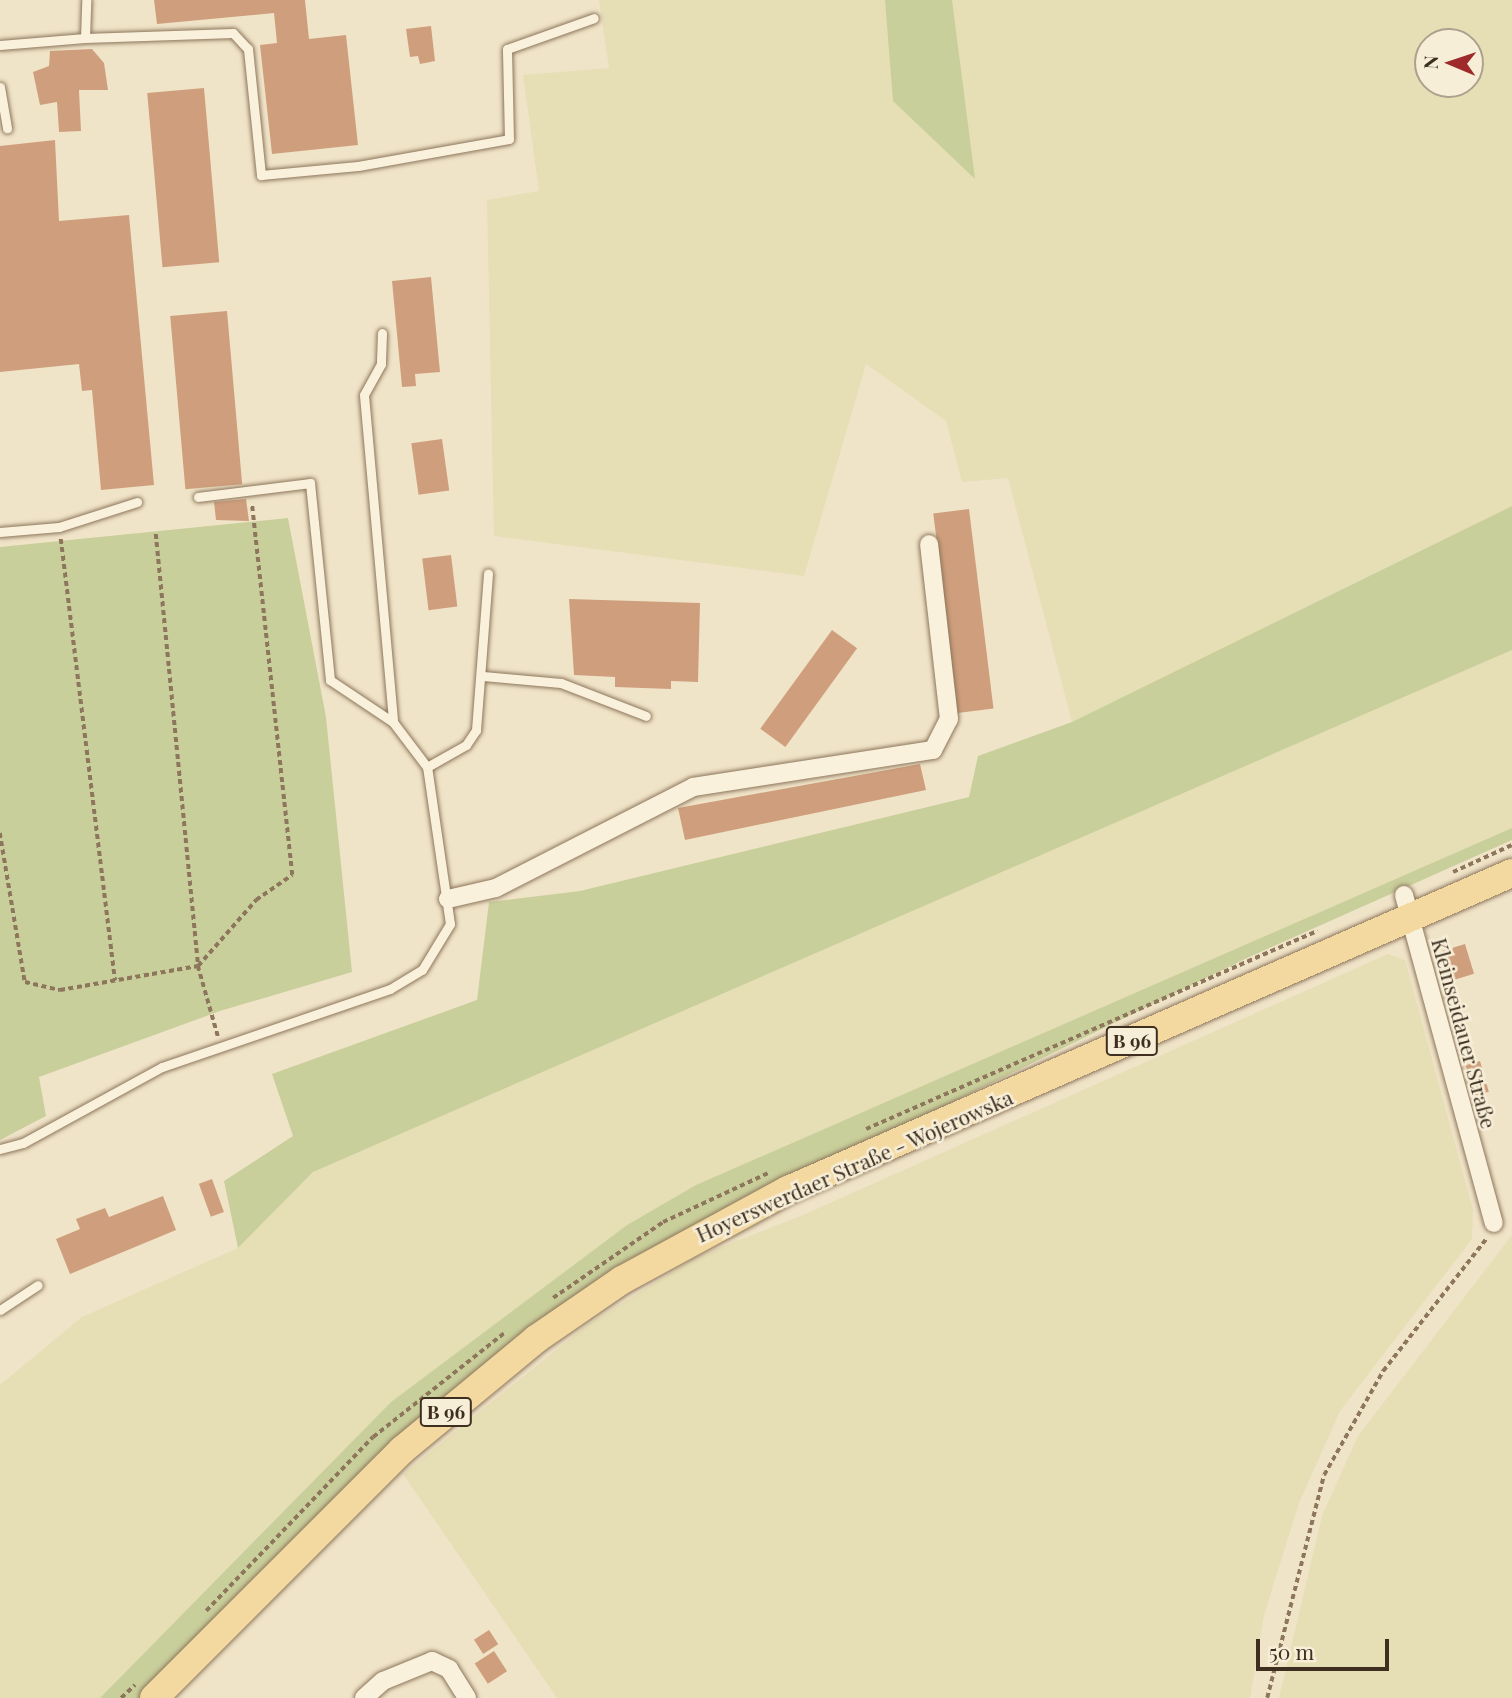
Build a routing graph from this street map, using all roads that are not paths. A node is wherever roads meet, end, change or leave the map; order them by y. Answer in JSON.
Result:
{"nodes":[{"id":1,"x":86,"y":0,"type":"edge"},
{"id":2,"x":594,"y":18,"type":"dead end"},
{"id":3,"x":85,"y":38,"type":"junction"},
{"id":4,"x":0,"y":46,"type":"edge"},
{"id":5,"x":0,"y":87,"type":"edge"},
{"id":6,"x":7,"y":128,"type":"dead end"},
{"id":7,"x":382,"y":333,"type":"dead end"},
{"id":8,"x":198,"y":497,"type":"dead end"},
{"id":9,"x":137,"y":502,"type":"dead end"},
{"id":10,"x":0,"y":532,"type":"edge"},
{"id":11,"x":929,"y":544,"type":"dead end"},
{"id":12,"x":488,"y":573,"type":"dead end"},
{"id":13,"x":483,"y":676,"type":"junction"},
{"id":14,"x":646,"y":716,"type":"dead end"},
{"id":15,"x":393,"y":722,"type":"junction"},
{"id":16,"x":427,"y":767,"type":"junction"},
{"id":17,"x":1512,"y":873,"type":"edge"},
{"id":18,"x":448,"y":900,"type":"junction"},
{"id":19,"x":1407,"y":907,"type":"junction"},
{"id":20,"x":0,"y":1149,"type":"edge"},
{"id":21,"x":1494,"y":1223,"type":"road end"},
{"id":22,"x":38,"y":1284,"type":"dead end"},
{"id":23,"x":0,"y":1310,"type":"edge"},
{"id":24,"x":154,"y":1698,"type":"edge"},
{"id":25,"x":364,"y":1698,"type":"edge"},
{"id":26,"x":467,"y":1698,"type":"edge"}],
"edges":[{"from":1,"to":3,"type":"lane"},
{"from":2,"to":3,"type":"lane"},
{"from":3,"to":4,"type":"lane"},
{"from":5,"to":6,"type":"lane"},
{"from":7,"to":15,"type":"lane"},
{"from":8,"to":15,"type":"lane"},
{"from":9,"to":10,"type":"lane"},
{"from":11,"to":18,"type":"street"},
{"from":12,"to":13,"type":"lane"},
{"from":13,"to":14,"type":"lane"},
{"from":13,"to":16,"type":"lane"},
{"from":15,"to":16,"type":"lane"},
{"from":16,"to":18,"type":"lane"},
{"from":17,"to":19,"type":"main road","name":"Hoyerswerdaer Straße - Wojerowska","number":"B 96"},
{"from":18,"to":20,"type":"lane"},
{"from":19,"to":21,"type":"street","name":"Kleinseidauer Straße"},
{"from":19,"to":24,"type":"main road","name":"Hoyerswerdaer Straße - Wojerowska","number":"B 96"},
{"from":22,"to":23,"type":"lane"},
{"from":25,"to":26,"type":"street"}]}
